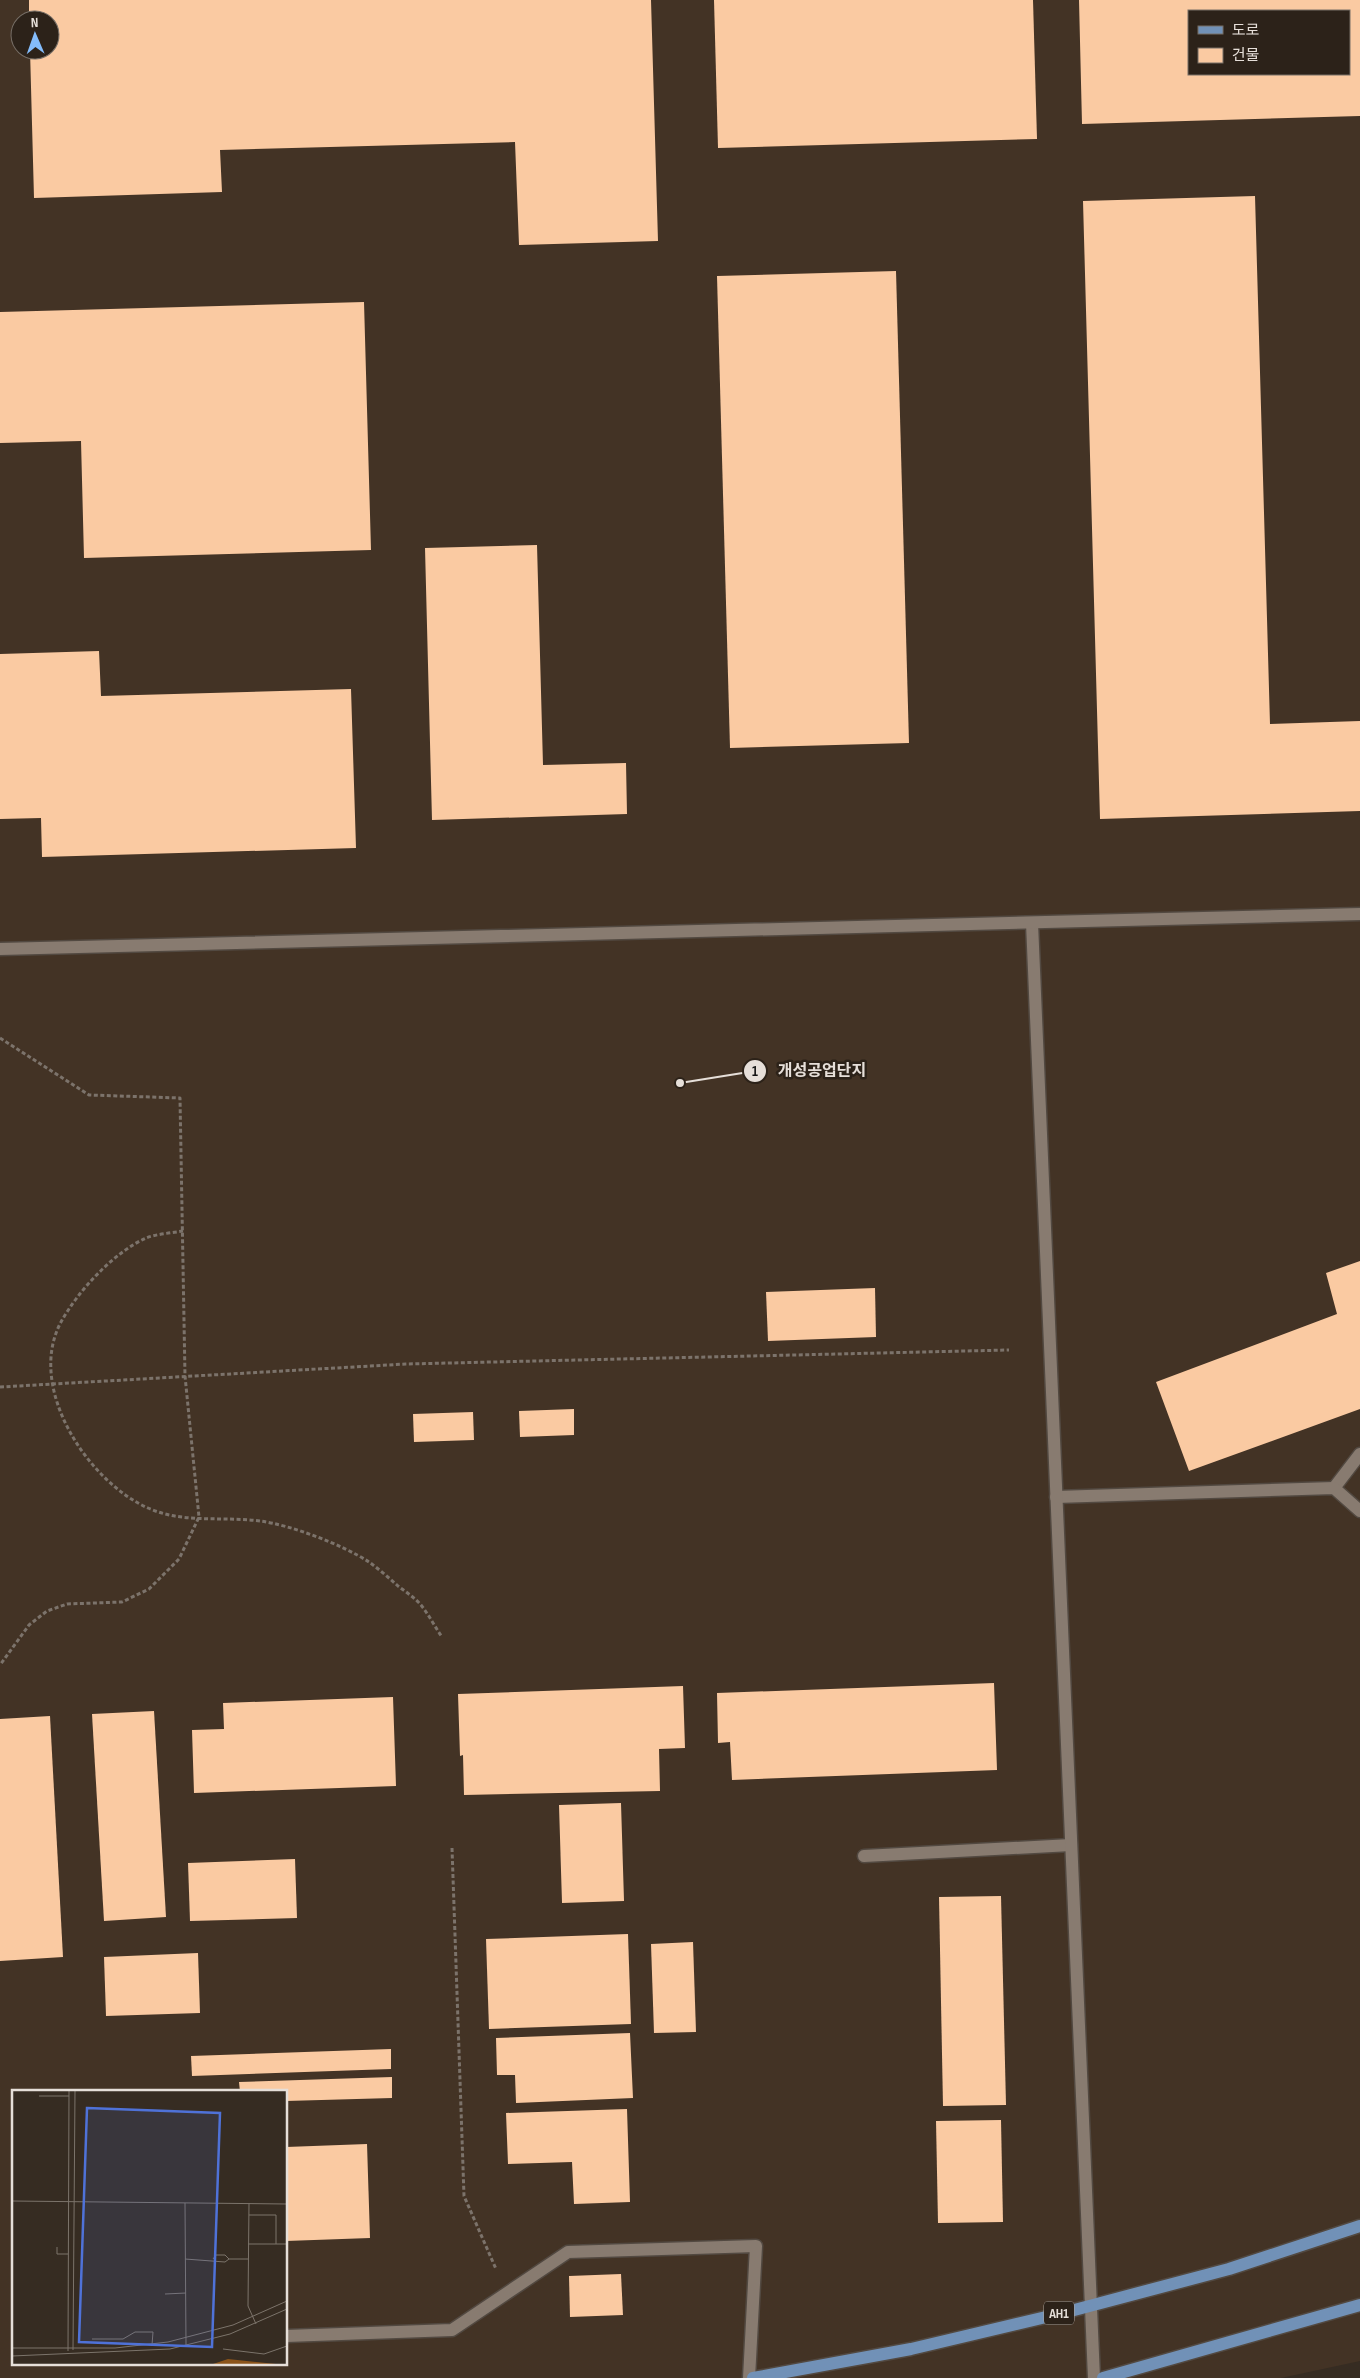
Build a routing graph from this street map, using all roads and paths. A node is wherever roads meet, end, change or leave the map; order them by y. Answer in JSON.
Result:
{"nodes":[{"id":1,"x":1360,"y":914,"type":"edge"},
{"id":2,"x":1032,"y":923,"type":"junction"},
{"id":3,"x":0,"y":949,"type":"edge"},
{"id":4,"x":0,"y":1038,"type":"edge"},
{"id":5,"x":183,"y":1231,"type":"junction"},
{"id":6,"x":1009,"y":1350,"type":"dead end"},
{"id":7,"x":185,"y":1376,"type":"junction"},
{"id":8,"x":53,"y":1384,"type":"junction"},
{"id":9,"x":0,"y":1387,"type":"edge"},
{"id":10,"x":1360,"y":1454,"type":"edge"},
{"id":11,"x":1334,"y":1488,"type":"junction"},
{"id":12,"x":1056,"y":1497,"type":"junction"},
{"id":13,"x":1360,"y":1511,"type":"edge"},
{"id":14,"x":199,"y":1517,"type":"junction"},
{"id":15,"x":442,"y":1637,"type":"dead end"},
{"id":16,"x":0,"y":1665,"type":"edge"},
{"id":17,"x":1071,"y":1845,"type":"junction"},
{"id":18,"x":452,"y":1848,"type":"dead end"},
{"id":19,"x":864,"y":1856,"type":"dead end"},
{"id":20,"x":1360,"y":2226,"type":"edge"},
{"id":21,"x":507,"y":2292,"type":"junction"},
{"id":22,"x":1090,"y":2305,"type":"junction"},
{"id":23,"x":1360,"y":2305,"type":"edge"},
{"id":24,"x":288,"y":2336,"type":"edge"},
{"id":25,"x":749,"y":2378,"type":"edge"},
{"id":26,"x":753,"y":2378,"type":"edge"},
{"id":27,"x":1094,"y":2378,"type":"edge"},
{"id":28,"x":1103,"y":2378,"type":"edge"}],
"edges":[{"from":1,"to":2,"type":"street"},
{"from":2,"to":3,"type":"street"},
{"from":2,"to":12,"type":"street"},
{"from":4,"to":5,"type":"path"},
{"from":5,"to":7,"type":"path"},
{"from":5,"to":8,"type":"path"},
{"from":6,"to":7,"type":"path"},
{"from":7,"to":8,"type":"path"},
{"from":7,"to":14,"type":"path"},
{"from":8,"to":9,"type":"path"},
{"from":8,"to":14,"type":"path"},
{"from":10,"to":11,"type":"street"},
{"from":11,"to":12,"type":"street"},
{"from":11,"to":13,"type":"street"},
{"from":12,"to":17,"type":"street"},
{"from":14,"to":15,"type":"path"},
{"from":14,"to":16,"type":"path"},
{"from":17,"to":19,"type":"street"},
{"from":17,"to":22,"type":"street"},
{"from":18,"to":21,"type":"path"},
{"from":20,"to":22,"type":"main road","number":"AH1"},
{"from":21,"to":24,"type":"street"},
{"from":21,"to":25,"type":"street"},
{"from":22,"to":26,"type":"main road","number":"AH1"},
{"from":22,"to":27,"type":"street"},
{"from":23,"to":28,"type":"main road"}]}
